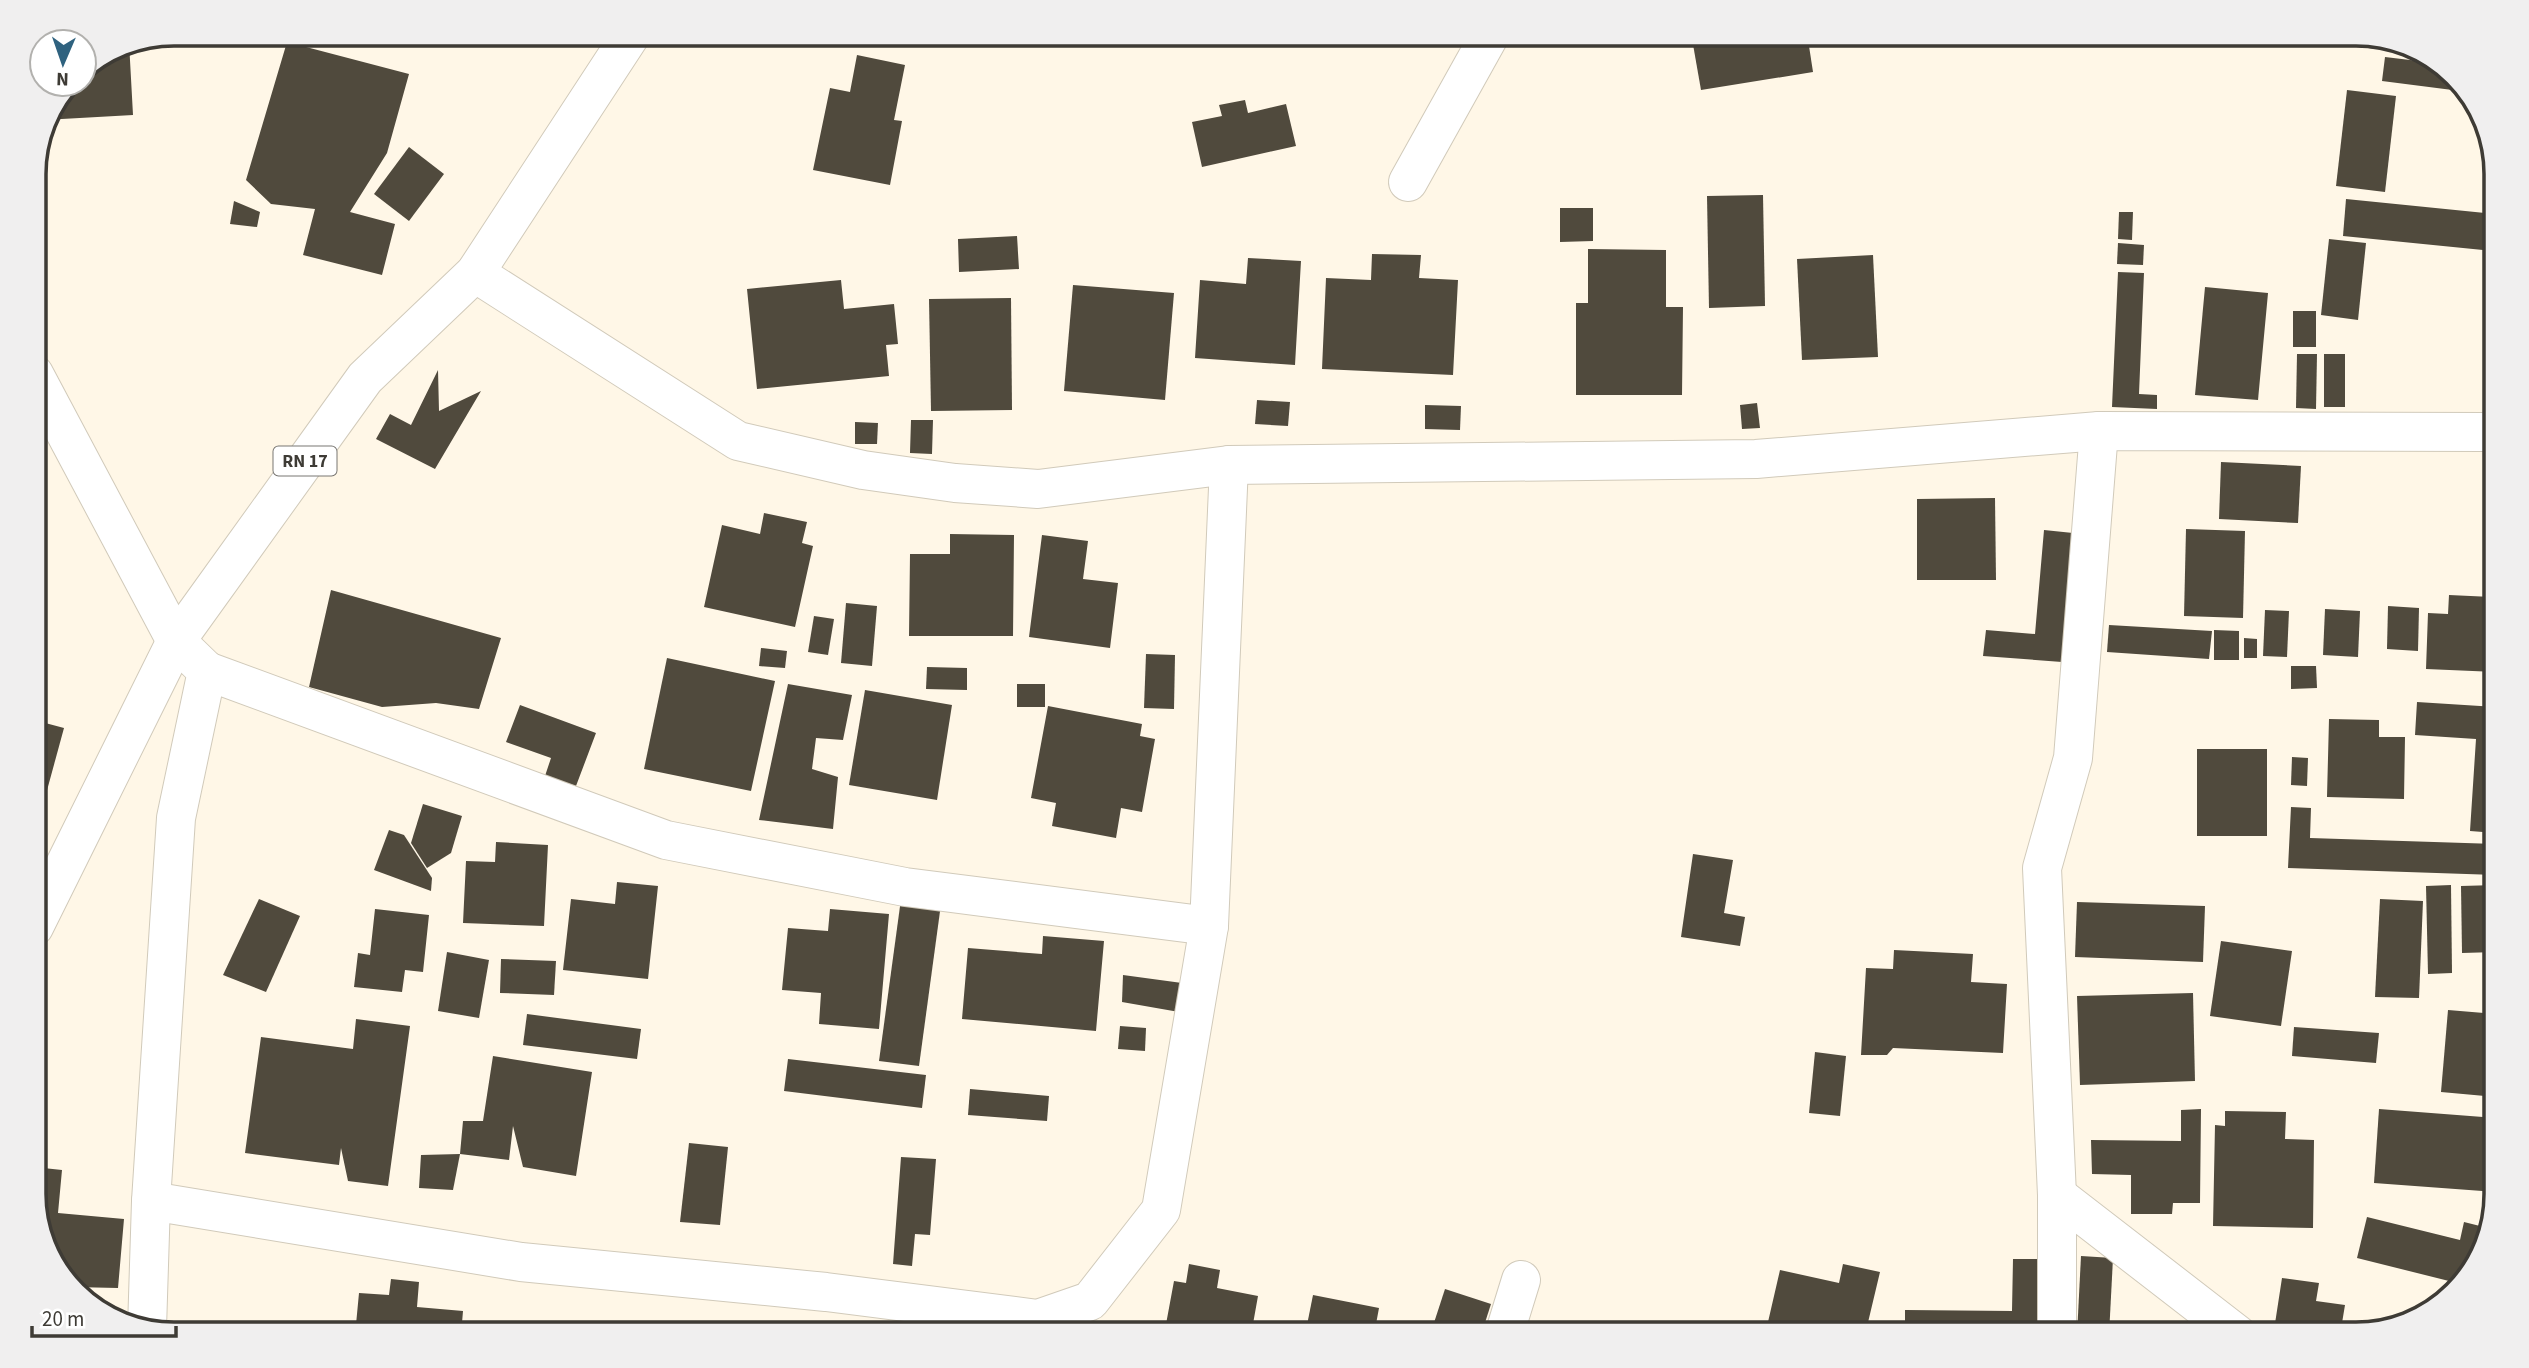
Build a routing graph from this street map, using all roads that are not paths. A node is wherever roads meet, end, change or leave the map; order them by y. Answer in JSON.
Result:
{"nodes":[{"id":1,"x":623,"y":46,"type":"edge"},
{"id":2,"x":1484,"y":46,"type":"edge"},
{"id":3,"x":1408,"y":182,"type":"dead end"},
{"id":4,"x":475,"y":272,"type":"junction"},
{"id":5,"x":46,"y":397,"type":"edge"},
{"id":6,"x":2099,"y":431,"type":"junction"},
{"id":7,"x":2483,"y":432,"type":"edge"},
{"id":8,"x":1229,"y":465,"type":"junction"},
{"id":9,"x":176,"y":641,"type":"junction"},
{"id":10,"x":207,"y":671,"type":"junction"},
{"id":11,"x":46,"y":903,"type":"edge"},
{"id":12,"x":1209,"y":926,"type":"junction"},
{"id":13,"x":2057,"y":1195,"type":"junction"},
{"id":14,"x":150,"y":1201,"type":"junction"},
{"id":15,"x":1521,"y":1280,"type":"dead end"},
{"id":16,"x":147,"y":1319,"type":"edge"},
{"id":17,"x":1508,"y":1322,"type":"edge"},
{"id":18,"x":2057,"y":1322,"type":"edge"},
{"id":19,"x":2221,"y":1322,"type":"edge"}],
"edges":[{"from":1,"to":4,"type":"street","number":"RN 17"},
{"from":2,"to":3,"type":"street"},
{"from":4,"to":8,"type":"street"},
{"from":4,"to":9,"type":"street","number":"RN 17"},
{"from":5,"to":9,"type":"street"},
{"from":6,"to":7,"type":"street"},
{"from":6,"to":8,"type":"street"},
{"from":6,"to":13,"type":"street"},
{"from":8,"to":12,"type":"street"},
{"from":9,"to":10,"type":"street"},
{"from":9,"to":11,"type":"street","number":"RN 17"},
{"from":10,"to":12,"type":"street"},
{"from":10,"to":14,"type":"street"},
{"from":12,"to":14,"type":"street"},
{"from":13,"to":18,"type":"street"},
{"from":13,"to":19,"type":"street"},
{"from":14,"to":16,"type":"street"},
{"from":15,"to":17,"type":"street"}]}
